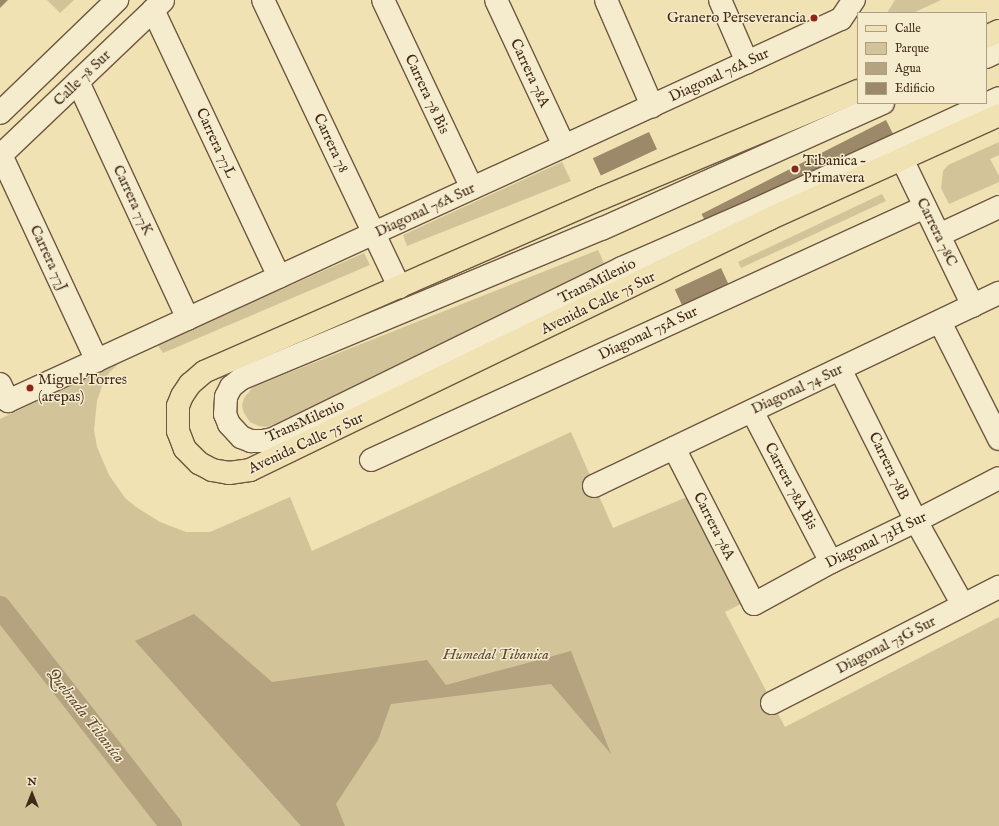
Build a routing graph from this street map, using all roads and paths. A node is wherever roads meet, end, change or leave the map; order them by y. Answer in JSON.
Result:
{"nodes":[{"id":1,"x":117,"y":0,"type":"edge"},
{"id":2,"x":263,"y":0,"type":"edge"},
{"id":3,"x":383,"y":0,"type":"edge"},
{"id":4,"x":496,"y":0,"type":"edge"},
{"id":5,"x":606,"y":0,"type":"edge"},
{"id":6,"x":720,"y":0,"type":"edge"},
{"id":7,"x":854,"y":0,"type":"edge"},
{"id":8,"x":158,"y":5,"type":"edge"},
{"id":9,"x":837,"y":9,"type":"edge"},
{"id":10,"x":999,"y":31,"type":"edge"},
{"id":11,"x":987,"y":37,"type":"edge"},
{"id":12,"x":999,"y":51,"type":"edge"},
{"id":13,"x":987,"y":57,"type":"edge"},
{"id":14,"x":747,"y":62,"type":"junction"},
{"id":15,"x":78,"y":82,"type":"junction"},
{"id":16,"x":857,"y":90,"type":"edge"},
{"id":17,"x":999,"y":98,"type":"edge"},
{"id":18,"x":881,"y":104,"type":"edge"},
{"id":19,"x":986,"y":104,"type":"edge"},
{"id":20,"x":987,"y":104,"type":"edge"},
{"id":21,"x":652,"y":106,"type":"junction"},
{"id":22,"x":0,"y":113,"type":"edge"},
{"id":23,"x":999,"y":115,"type":"edge"},
{"id":24,"x":564,"y":146,"type":"junction"},
{"id":25,"x":1,"y":155,"type":"edge"},
{"id":26,"x":902,"y":159,"type":"junction"},
{"id":27,"x":472,"y":188,"type":"junction"},
{"id":28,"x":925,"y":207,"type":"junction"},
{"id":29,"x":999,"y":207,"type":"edge"},
{"id":30,"x":374,"y":233,"type":"junction"},
{"id":31,"x":939,"y":235,"type":"junction"},
{"id":32,"x":279,"y":277,"type":"junction"},
{"id":33,"x":399,"y":286,"type":"junction"},
{"id":34,"x":999,"y":293,"type":"edge"},
{"id":35,"x":973,"y":306,"type":"junction"},
{"id":36,"x":188,"y":318,"type":"junction"},
{"id":37,"x":940,"y":322,"type":"junction"},
{"id":38,"x":97,"y":361,"type":"junction"},
{"id":39,"x":840,"y":369,"type":"junction"},
{"id":40,"x":4,"y":393,"type":"edge"},
{"id":41,"x":752,"y":411,"type":"junction"},
{"id":42,"x":999,"y":439,"type":"edge"},
{"id":43,"x":674,"y":448,"type":"junction"},
{"id":44,"x":371,"y":460,"type":"dead end"},
{"id":45,"x":999,"y":478,"type":"edge"},
{"id":46,"x":594,"y":486,"type":"dead end"},
{"id":47,"x":916,"y":521,"type":"junction"},
{"id":48,"x":831,"y":562,"type":"junction"},
{"id":49,"x":999,"y":587,"type":"edge"},
{"id":50,"x":754,"y":604,"type":"joint"},
{"id":51,"x":963,"y":605,"type":"junction"},
{"id":52,"x":772,"y":702,"type":"dead end"}],
"edges":[{"from":1,"to":22,"type":"street"},
{"from":2,"to":30,"type":"street","name":"Carrera 78"},
{"from":3,"to":27,"type":"street","name":"Carrera 78 Bis"},
{"from":4,"to":24,"type":"street","name":"Carrera 78A"},
{"from":5,"to":21,"type":"street"},
{"from":6,"to":14,"type":"street"},
{"from":7,"to":9,"type":"street"},
{"from":8,"to":15,"type":"street","name":"Calle 78 Sur"},
{"from":8,"to":32,"type":"street","name":"Carrera 77L"},
{"from":9,"to":14,"type":"street","name":"Diagonal 76A Sur"},
{"from":10,"to":11,"type":"main road"},
{"from":12,"to":13,"type":"street"},
{"from":14,"to":21,"type":"street","name":"Diagonal 76A Sur"},
{"from":15,"to":25,"type":"street","name":"Calle 78 Sur"},
{"from":15,"to":36,"type":"street","name":"Carrera 77K"},
{"from":16,"to":33,"type":"main road","name":"Avenida Calle 75 Sur"},
{"from":17,"to":20,"type":"street","name":"TransMilenio"},
{"from":18,"to":19,"type":"street","name":"TransMilenio"},
{"from":21,"to":24,"type":"street","name":"Diagonal 76A Sur"},
{"from":23,"to":26,"type":"main road","name":"Avenida Calle 75 Sur"},
{"from":24,"to":27,"type":"street","name":"Diagonal 76A Sur"},
{"from":25,"to":38,"type":"street","name":"Carrera 77J"},
{"from":26,"to":28,"type":"street","name":"Carrera 78C"},
{"from":26,"to":33,"type":"main road","name":"Avenida Calle 75 Sur"},
{"from":27,"to":30,"type":"street","name":"Diagonal 76A Sur"},
{"from":28,"to":31,"type":"street","name":"Carrera 78C"},
{"from":28,"to":44,"type":"street","name":"Diagonal 75A Sur"},
{"from":29,"to":31,"type":"street"},
{"from":30,"to":32,"type":"street","name":"Diagonal 76A Sur"},
{"from":30,"to":33,"type":"street","name":"Carrera 78"},
{"from":31,"to":35,"type":"street","name":"Carrera 78C"},
{"from":32,"to":36,"type":"street","name":"Diagonal 76A Sur"},
{"from":34,"to":35,"type":"street","name":"Diagonal 74 Sur"},
{"from":35,"to":37,"type":"street","name":"Diagonal 74 Sur"},
{"from":36,"to":38,"type":"street","name":"Diagonal 76A Sur"},
{"from":37,"to":39,"type":"street","name":"Diagonal 74 Sur"},
{"from":37,"to":42,"type":"street"},
{"from":38,"to":40,"type":"street","name":"Diagonal 76A Sur"},
{"from":39,"to":41,"type":"street","name":"Diagonal 74 Sur"},
{"from":39,"to":47,"type":"street","name":"Carrera 78B"},
{"from":41,"to":43,"type":"street","name":"Diagonal 74 Sur"},
{"from":41,"to":48,"type":"street","name":"Carrera 78A Bis"},
{"from":43,"to":46,"type":"street","name":"Diagonal 74 Sur"},
{"from":43,"to":50,"type":"street","name":"Carrera 78A"},
{"from":45,"to":47,"type":"street","name":"Diagonal 73H Sur"},
{"from":47,"to":48,"type":"street","name":"Diagonal 73H Sur"},
{"from":47,"to":51,"type":"street","name":"Carrera 78B"},
{"from":48,"to":50,"type":"street","name":"Diagonal 73H Sur"},
{"from":49,"to":51,"type":"street","name":"Diagonal 73G Sur"},
{"from":51,"to":52,"type":"street","name":"Diagonal 73G Sur"}]}
